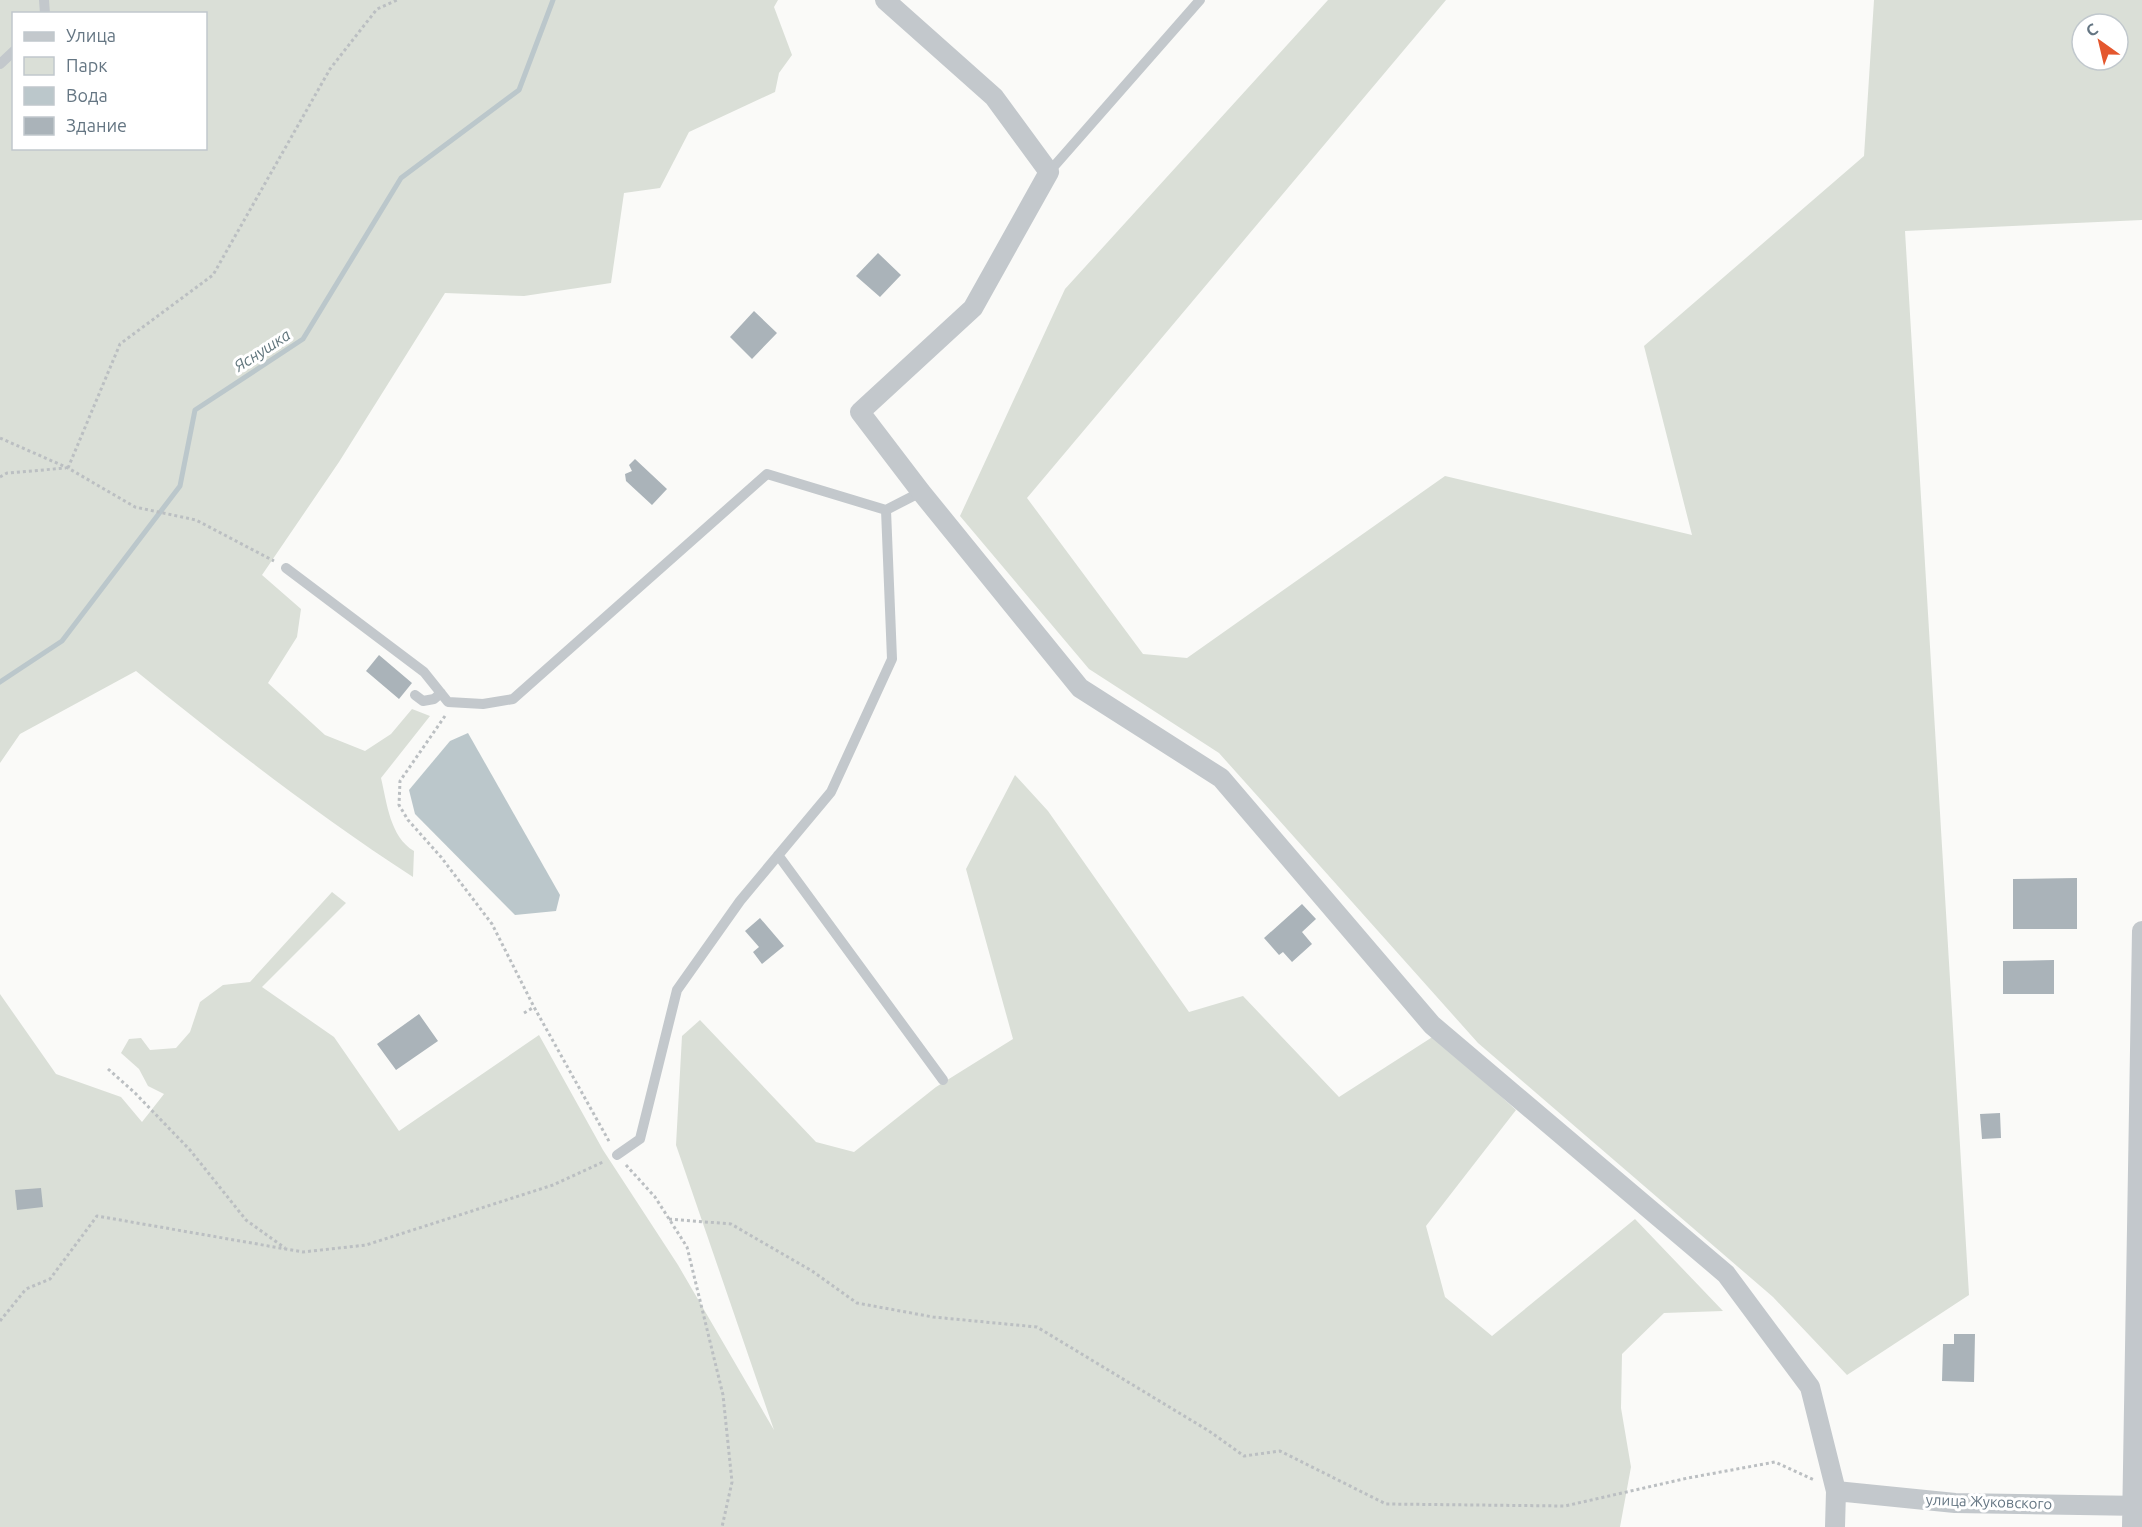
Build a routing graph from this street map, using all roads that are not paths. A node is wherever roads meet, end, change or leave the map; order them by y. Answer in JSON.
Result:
{"nodes":[{"id":1,"x":885,"y":0,"type":"edge"},
{"id":2,"x":1200,"y":0,"type":"edge"},
{"id":3,"x":12,"y":53,"type":"edge"},
{"id":4,"x":0,"y":64,"type":"edge"},
{"id":5,"x":1049,"y":172,"type":"junction"},
{"id":6,"x":921,"y":492,"type":"junction"},
{"id":7,"x":886,"y":510,"type":"junction"},
{"id":8,"x":286,"y":568,"type":"road end"},
{"id":9,"x":441,"y":693,"type":"junction"},
{"id":10,"x":415,"y":695,"type":"dead end"},
{"id":11,"x":778,"y":855,"type":"junction"},
{"id":12,"x":2142,"y":931,"type":"edge"},
{"id":13,"x":943,"y":1080,"type":"dead end"},
{"id":14,"x":617,"y":1155,"type":"road end"},
{"id":15,"x":1836,"y":1491,"type":"junction"},
{"id":16,"x":2137,"y":1506,"type":"edge"},
{"id":17,"x":1835,"y":1527,"type":"edge"},
{"id":18,"x":2132,"y":1527,"type":"edge"}],
"edges":[{"from":1,"to":5,"type":"street"},
{"from":2,"to":5,"type":"lane"},
{"from":3,"to":4,"type":"lane"},
{"from":5,"to":6,"type":"street"},
{"from":6,"to":7,"type":"lane"},
{"from":6,"to":15,"type":"street"},
{"from":7,"to":9,"type":"lane"},
{"from":7,"to":11,"type":"lane"},
{"from":8,"to":9,"type":"lane"},
{"from":9,"to":10,"type":"lane"},
{"from":11,"to":13,"type":"lane"},
{"from":11,"to":14,"type":"lane"},
{"from":12,"to":16,"type":"street"},
{"from":15,"to":16,"type":"street","name":"улица Жуковского"},
{"from":15,"to":17,"type":"street"},
{"from":16,"to":18,"type":"street"}]}
